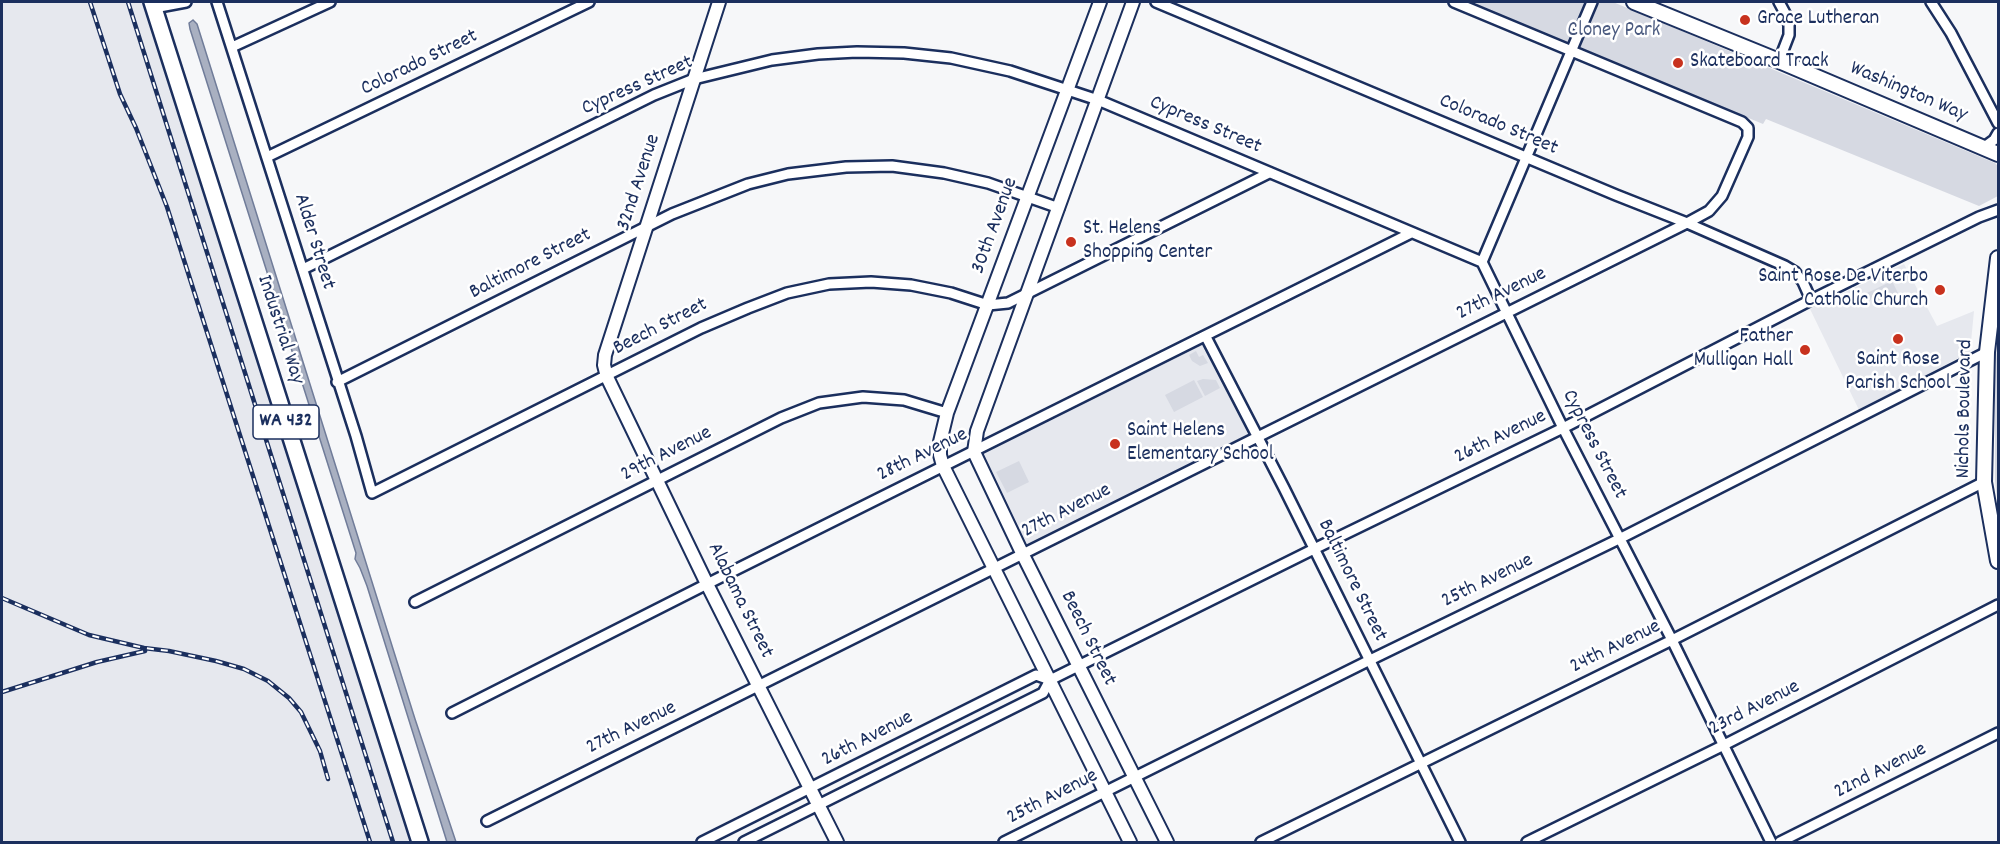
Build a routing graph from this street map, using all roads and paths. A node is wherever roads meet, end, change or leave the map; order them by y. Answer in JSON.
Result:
{"nodes":[{"id":1,"x":186,"y":2,"type":"edge"},
{"id":2,"x":217,"y":2,"type":"edge"},
{"id":3,"x":330,"y":2,"type":"edge"},
{"id":4,"x":589,"y":2,"type":"edge"},
{"id":5,"x":719,"y":2,"type":"edge"},
{"id":6,"x":1100,"y":2,"type":"edge"},
{"id":7,"x":1133,"y":2,"type":"edge"},
{"id":8,"x":1156,"y":2,"type":"edge"},
{"id":9,"x":1454,"y":2,"type":"edge"},
{"id":10,"x":1592,"y":2,"type":"edge"},
{"id":11,"x":1634,"y":2,"type":"edge"},
{"id":12,"x":1779,"y":2,"type":"edge"},
{"id":13,"x":1931,"y":2,"type":"edge"},
{"id":14,"x":153,"y":5,"type":"edge"},
{"id":15,"x":232,"y":47,"type":"junction"},
{"id":16,"x":1571,"y":51,"type":"junction"},
{"id":17,"x":1779,"y":61,"type":"junction"},
{"id":18,"x":694,"y":79,"type":"junction"},
{"id":19,"x":1067,"y":89,"type":"junction"},
{"id":20,"x":1098,"y":100,"type":"junction"},
{"id":21,"x":1998,"y":123,"type":"edge"},
{"id":22,"x":1998,"y":133,"type":"edge"},
{"id":23,"x":1983,"y":148,"type":"junction"},
{"id":24,"x":1998,"y":154,"type":"edge"},
{"id":25,"x":267,"y":157,"type":"junction"},
{"id":26,"x":1527,"y":158,"type":"junction"},
{"id":27,"x":1269,"y":173,"type":"junction"},
{"id":28,"x":1028,"y":197,"type":"junction"},
{"id":29,"x":1059,"y":208,"type":"junction"},
{"id":30,"x":1998,"y":210,"type":"edge"},
{"id":31,"x":1687,"y":223,"type":"junction"},
{"id":32,"x":646,"y":227,"type":"junction"},
{"id":33,"x":1411,"y":233,"type":"junction"},
{"id":34,"x":1998,"y":258,"type":"edge"},
{"id":35,"x":1482,"y":262,"type":"junction"},
{"id":36,"x":303,"y":269,"type":"junction"},
{"id":37,"x":1029,"y":292,"type":"junction"},
{"id":38,"x":1811,"y":300,"type":"junction"},
{"id":39,"x":988,"y":305,"type":"junction"},
{"id":40,"x":1508,"y":313,"type":"junction"},
{"id":41,"x":1206,"y":337,"type":"junction"},
{"id":42,"x":1987,"y":352,"type":"junction"},
{"id":43,"x":607,"y":377,"type":"junction"},
{"id":44,"x":337,"y":382,"type":"junction"},
{"id":45,"x":947,"y":413,"type":"junction"},
{"id":46,"x":1563,"y":428,"type":"junction"},
{"id":47,"x":1258,"y":437,"type":"junction"},
{"id":48,"x":974,"y":452,"type":"junction"},
{"id":49,"x":943,"y":466,"type":"junction"},
{"id":50,"x":657,"y":480,"type":"junction"},
{"id":51,"x":1984,"y":482,"type":"junction"},
{"id":52,"x":372,"y":493,"type":"joint"},
{"id":53,"x":1621,"y":538,"type":"junction"},
{"id":54,"x":1314,"y":549,"type":"junction"},
{"id":55,"x":1023,"y":555,"type":"junction"},
{"id":56,"x":1998,"y":561,"type":"edge"},
{"id":57,"x":994,"y":569,"type":"junction"},
{"id":58,"x":707,"y":584,"type":"junction"},
{"id":59,"x":415,"y":602,"type":"dead end"},
{"id":60,"x":1998,"y":605,"type":"edge"},
{"id":61,"x":1672,"y":640,"type":"junction"},
{"id":62,"x":1370,"y":660,"type":"junction"},
{"id":63,"x":1079,"y":666,"type":"junction"},
{"id":64,"x":1050,"y":680,"type":"junction"},
{"id":65,"x":759,"y":686,"type":"junction"},
{"id":66,"x":452,"y":713,"type":"dead end"},
{"id":67,"x":1998,"y":733,"type":"edge"},
{"id":68,"x":1722,"y":746,"type":"junction"},
{"id":69,"x":1421,"y":763,"type":"junction"},
{"id":70,"x":1135,"y":777,"type":"junction"},
{"id":71,"x":810,"y":789,"type":"junction"},
{"id":72,"x":1105,"y":792,"type":"junction"},
{"id":73,"x":818,"y":806,"type":"junction"},
{"id":74,"x":487,"y":821,"type":"dead end"},
{"id":75,"x":420,"y":843,"type":"edge"},
{"id":76,"x":702,"y":843,"type":"edge"},
{"id":77,"x":744,"y":843,"type":"edge"},
{"id":78,"x":837,"y":843,"type":"edge"},
{"id":79,"x":1004,"y":843,"type":"edge"},
{"id":80,"x":1130,"y":843,"type":"edge"},
{"id":81,"x":1167,"y":843,"type":"edge"},
{"id":82,"x":1261,"y":843,"type":"edge"},
{"id":83,"x":1461,"y":843,"type":"edge"},
{"id":84,"x":1527,"y":843,"type":"edge"},
{"id":85,"x":1771,"y":843,"type":"edge"},
{"id":86,"x":1780,"y":843,"type":"edge"}],
"edges":[{"from":1,"to":14,"type":"street"},
{"from":2,"to":15,"type":"street","name":"Alder Street"},
{"from":3,"to":15,"type":"street"},
{"from":4,"to":25,"type":"street","name":"Colorado Street"},
{"from":5,"to":18,"type":"street","name":"32nd Avenue"},
{"from":6,"to":19,"type":"street","name":"30th Avenue"},
{"from":7,"to":20,"type":"street"},
{"from":8,"to":26,"type":"street","name":"Colorado Street"},
{"from":9,"to":16,"type":"street"},
{"from":10,"to":16,"type":"street"},
{"from":11,"to":17,"type":"main road","name":"Washington Way"},
{"from":12,"to":17,"type":"street"},
{"from":13,"to":21,"type":"street"},
{"from":14,"to":75,"type":"main road","name":"Industrial Way","number":"WA 432"},
{"from":15,"to":25,"type":"street","name":"Alder Street"},
{"from":16,"to":26,"type":"street"},
{"from":16,"to":31,"type":"street","name":"27th Avenue"},
{"from":17,"to":23,"type":"main road","name":"Washington Way"},
{"from":18,"to":19,"type":"street","name":"Cypress Street"},
{"from":18,"to":32,"type":"street","name":"32nd Avenue"},
{"from":18,"to":36,"type":"street","name":"Cypress Street"},
{"from":19,"to":20,"type":"street","name":"Cypress Street"},
{"from":19,"to":28,"type":"street","name":"30th Avenue"},
{"from":20,"to":27,"type":"street","name":"Cypress Street"},
{"from":20,"to":29,"type":"street"},
{"from":22,"to":23,"type":"street"},
{"from":23,"to":24,"type":"main road","name":"Washington Way"},
{"from":25,"to":36,"type":"street","name":"Alder Street"},
{"from":26,"to":31,"type":"street","name":"Colorado Street"},
{"from":26,"to":35,"type":"street"},
{"from":27,"to":33,"type":"street","name":"Cypress Street"},
{"from":27,"to":37,"type":"street"},
{"from":28,"to":29,"type":"street","name":"Baltimore Street"},
{"from":28,"to":32,"type":"street","name":"Baltimore Street"},
{"from":28,"to":39,"type":"street","name":"30th Avenue"},
{"from":29,"to":37,"type":"street"},
{"from":30,"to":38,"type":"street","name":"26th Avenue"},
{"from":31,"to":38,"type":"street","name":"Colorado Street"},
{"from":31,"to":40,"type":"street","name":"27th Avenue"},
{"from":32,"to":43,"type":"street","name":"32nd Avenue"},
{"from":32,"to":44,"type":"street","name":"Baltimore Street"},
{"from":33,"to":35,"type":"street","name":"Cypress Street"},
{"from":33,"to":41,"type":"street","name":"28th Avenue"},
{"from":34,"to":42,"type":"main road","name":"Nichols Boulevard"},
{"from":35,"to":40,"type":"street","name":"Cypress Street"},
{"from":36,"to":44,"type":"street","name":"Alder Street"},
{"from":37,"to":39,"type":"street"},
{"from":37,"to":48,"type":"street"},
{"from":38,"to":46,"type":"street","name":"26th Avenue"},
{"from":39,"to":43,"type":"street","name":"Beech Street"},
{"from":39,"to":45,"type":"street","name":"30th Avenue"},
{"from":40,"to":46,"type":"street","name":"Cypress Street"},
{"from":40,"to":47,"type":"street","name":"27th Avenue"},
{"from":41,"to":47,"type":"street","name":"Baltimore Street"},
{"from":41,"to":48,"type":"street","name":"28th Avenue"},
{"from":42,"to":51,"type":"main road","name":"Nichols Boulevard"},
{"from":42,"to":53,"type":"street","name":"25th Avenue"},
{"from":43,"to":50,"type":"street","name":"Alabama Street"},
{"from":43,"to":52,"type":"street","name":"Beech Street"},
{"from":44,"to":52,"type":"street","name":"Alder Street"},
{"from":45,"to":49,"type":"street","name":"30th Avenue"},
{"from":45,"to":50,"type":"street","name":"29th Avenue"},
{"from":46,"to":53,"type":"street","name":"Cypress Street"},
{"from":46,"to":54,"type":"street","name":"26th Avenue"},
{"from":47,"to":54,"type":"street","name":"Baltimore Street"},
{"from":47,"to":55,"type":"street","name":"27th Avenue"},
{"from":48,"to":49,"type":"street","name":"28th Avenue"},
{"from":48,"to":55,"type":"street","name":"Beech Street"},
{"from":49,"to":57,"type":"street"},
{"from":49,"to":58,"type":"street","name":"28th Avenue"},
{"from":50,"to":58,"type":"street","name":"Alabama Street"},
{"from":50,"to":59,"type":"street","name":"29th Avenue"},
{"from":51,"to":56,"type":"main road","name":"Nichols Boulevard"},
{"from":51,"to":61,"type":"street","name":"24th Avenue"},
{"from":53,"to":61,"type":"street","name":"Cypress Street"},
{"from":53,"to":62,"type":"street","name":"25th Avenue"},
{"from":54,"to":62,"type":"street","name":"Baltimore Street"},
{"from":54,"to":63,"type":"street","name":"26th Avenue"},
{"from":55,"to":57,"type":"street","name":"27th Avenue"},
{"from":55,"to":63,"type":"street","name":"Beech Street"},
{"from":57,"to":64,"type":"street"},
{"from":57,"to":65,"type":"street","name":"27th Avenue"},
{"from":58,"to":65,"type":"street","name":"Alabama Street"},
{"from":58,"to":66,"type":"street","name":"28th Avenue"},
{"from":60,"to":68,"type":"street","name":"23rd Avenue"},
{"from":61,"to":68,"type":"street","name":"Cypress Street"},
{"from":61,"to":69,"type":"street","name":"24th Avenue"},
{"from":62,"to":69,"type":"street","name":"Baltimore Street"},
{"from":62,"to":70,"type":"street","name":"25th Avenue"},
{"from":63,"to":64,"type":"street","name":"26th Avenue"},
{"from":63,"to":70,"type":"street","name":"Beech Street"},
{"from":64,"to":71,"type":"street","name":"26th Avenue"},
{"from":64,"to":72,"type":"street"},
{"from":64,"to":73,"type":"street","name":"26th Avenue"},
{"from":65,"to":71,"type":"street","name":"Alabama Street"},
{"from":65,"to":74,"type":"street","name":"27th Avenue"},
{"from":67,"to":86,"type":"street","name":"22nd Avenue"},
{"from":68,"to":84,"type":"street","name":"23rd Avenue"},
{"from":68,"to":85,"type":"street","name":"Cypress Street"},
{"from":69,"to":82,"type":"street","name":"24th Avenue"},
{"from":69,"to":83,"type":"street","name":"Baltimore Street"},
{"from":70,"to":72,"type":"street","name":"25th Avenue"},
{"from":70,"to":81,"type":"street","name":"Beech Street"},
{"from":71,"to":73,"type":"street","name":"Alabama Street"},
{"from":71,"to":76,"type":"street","name":"26th Avenue"},
{"from":72,"to":79,"type":"street","name":"25th Avenue"},
{"from":72,"to":80,"type":"street"},
{"from":73,"to":77,"type":"street","name":"26th Avenue"},
{"from":73,"to":78,"type":"street","name":"Alabama Street"}]}
